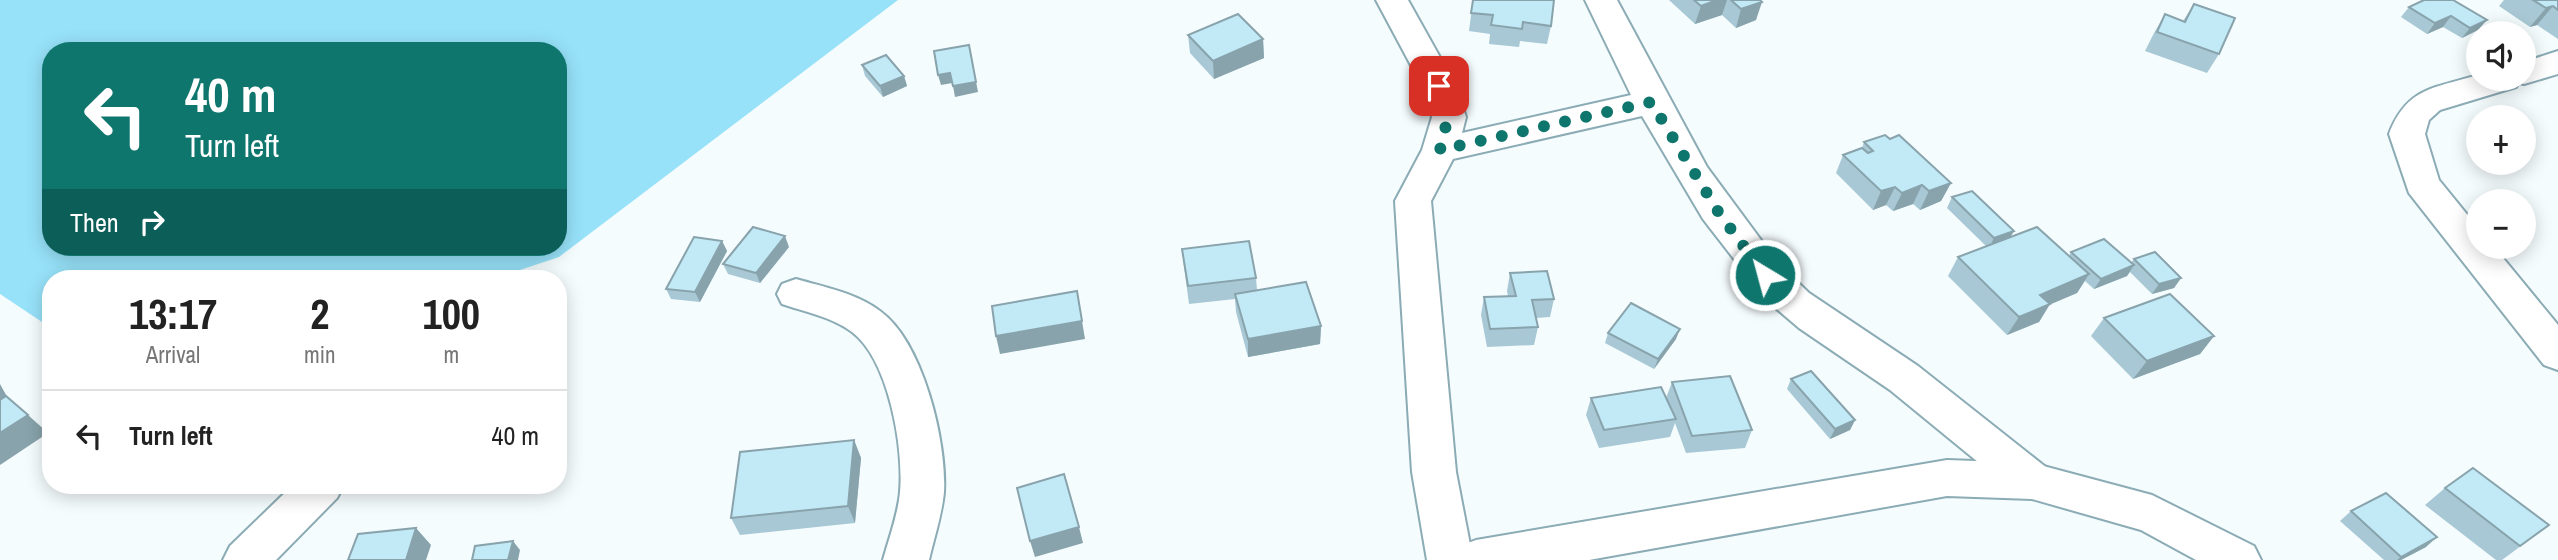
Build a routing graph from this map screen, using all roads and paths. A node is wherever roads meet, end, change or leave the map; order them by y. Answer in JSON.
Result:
{"nodes":[{"id":1,"x":1392,"y":0,"type":"edge"},
{"id":2,"x":1601,"y":0,"type":"edge"},
{"id":3,"x":2558,"y":62,"type":"edge"},
{"id":4,"x":2536,"y":69,"type":"edge"},
{"id":5,"x":2466,"y":90,"type":"edge"},
{"id":6,"x":1651,"y":102,"type":"junction"},
{"id":7,"x":1440,"y":150,"type":"junction"},
{"id":8,"x":796,"y":295,"type":"dead end"},
{"id":9,"x":2558,"y":354,"type":"edge"},
{"id":10,"x":2032,"y":481,"type":"junction"},
{"id":11,"x":313,"y":494,"type":"edge"},
{"id":12,"x":246,"y":560,"type":"edge"},
{"id":13,"x":906,"y":560,"type":"edge"},
{"id":14,"x":1450,"y":560,"type":"edge"},
{"id":15,"x":1476,"y":560,"type":"edge"},
{"id":16,"x":2238,"y":560,"type":"edge"}],
"edges":[{"from":1,"to":7,"type":"street"},
{"from":2,"to":6,"type":"street"},
{"from":3,"to":4,"type":"street"},
{"from":5,"to":9,"type":"street"},
{"from":6,"to":7,"type":"street"},
{"from":6,"to":10,"type":"street"},
{"from":7,"to":14,"type":"street"},
{"from":8,"to":13,"type":"street"},
{"from":10,"to":15,"type":"street"},
{"from":10,"to":16,"type":"street"},
{"from":11,"to":12,"type":"street"}]}
